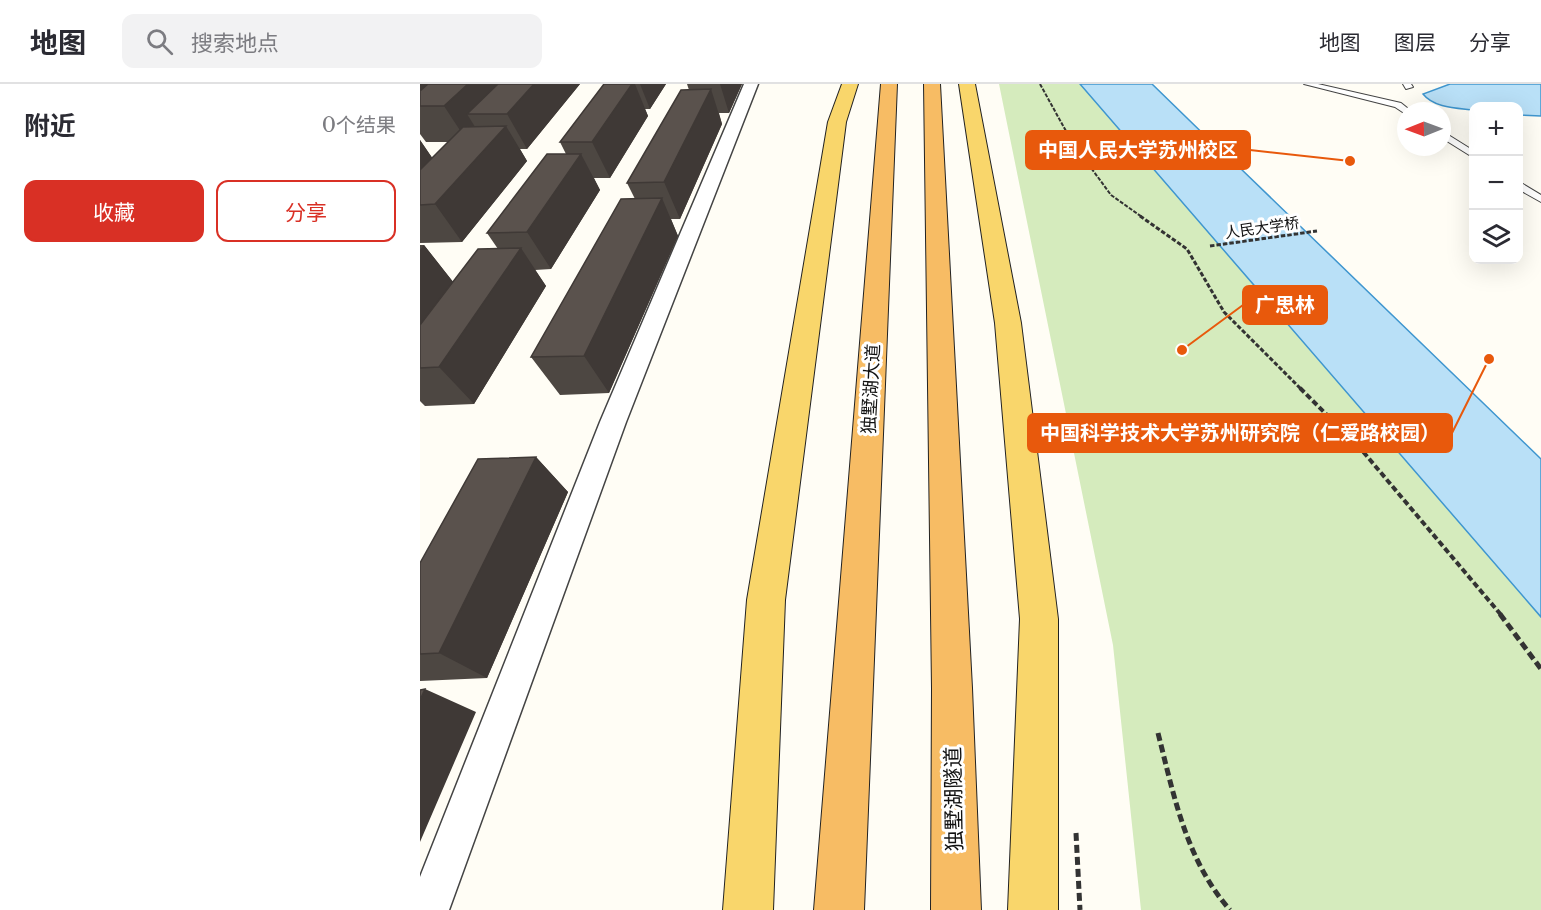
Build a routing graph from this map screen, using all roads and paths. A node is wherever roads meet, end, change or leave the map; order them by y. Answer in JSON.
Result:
{"nodes":[{"id":1,"x":751,"y":84,"type":"edge"},
{"id":2,"x":850,"y":84,"type":"edge"},
{"id":3,"x":889,"y":84,"type":"edge"},
{"id":4,"x":932,"y":84,"type":"edge"},
{"id":5,"x":967,"y":84,"type":"edge"},
{"id":6,"x":1040,"y":84,"type":"edge"},
{"id":7,"x":1308,"y":84,"type":"edge"},
{"id":8,"x":1397,"y":105,"type":"edge"},
{"id":9,"x":1451,"y":140,"type":"edge"},
{"id":10,"x":1469,"y":152,"type":"edge"},
{"id":11,"x":1523,"y":187,"type":"edge"},
{"id":12,"x":1541,"y":199,"type":"edge"},
{"id":13,"x":1317,"y":231,"type":"dead end"},
{"id":14,"x":1210,"y":246,"type":"dead end"},
{"id":15,"x":1541,"y":669,"type":"edge"},
{"id":16,"x":1158,"y":733,"type":"dead end"},
{"id":17,"x":428,"y":910,"type":"edge"},
{"id":18,"x":748,"y":910,"type":"edge"},
{"id":19,"x":839,"y":910,"type":"edge"},
{"id":20,"x":956,"y":910,"type":"edge"},
{"id":21,"x":1033,"y":910,"type":"edge"},
{"id":22,"x":1230,"y":910,"type":"edge"}],
"edges":[{"from":1,"to":17,"type":"street"},
{"from":2,"to":18,"type":"main road"},
{"from":3,"to":19,"type":"highway","name":"独墅湖大道"},
{"from":4,"to":20,"type":"highway","name":"独墅湖隧道"},
{"from":5,"to":21,"type":"main road"},
{"from":6,"to":15,"type":"path"},
{"from":7,"to":8,"type":"lane"},
{"from":9,"to":10,"type":"lane"},
{"from":11,"to":12,"type":"lane"},
{"from":13,"to":14,"type":"path","name":"人民大学桥"},
{"from":16,"to":22,"type":"path"}]}
